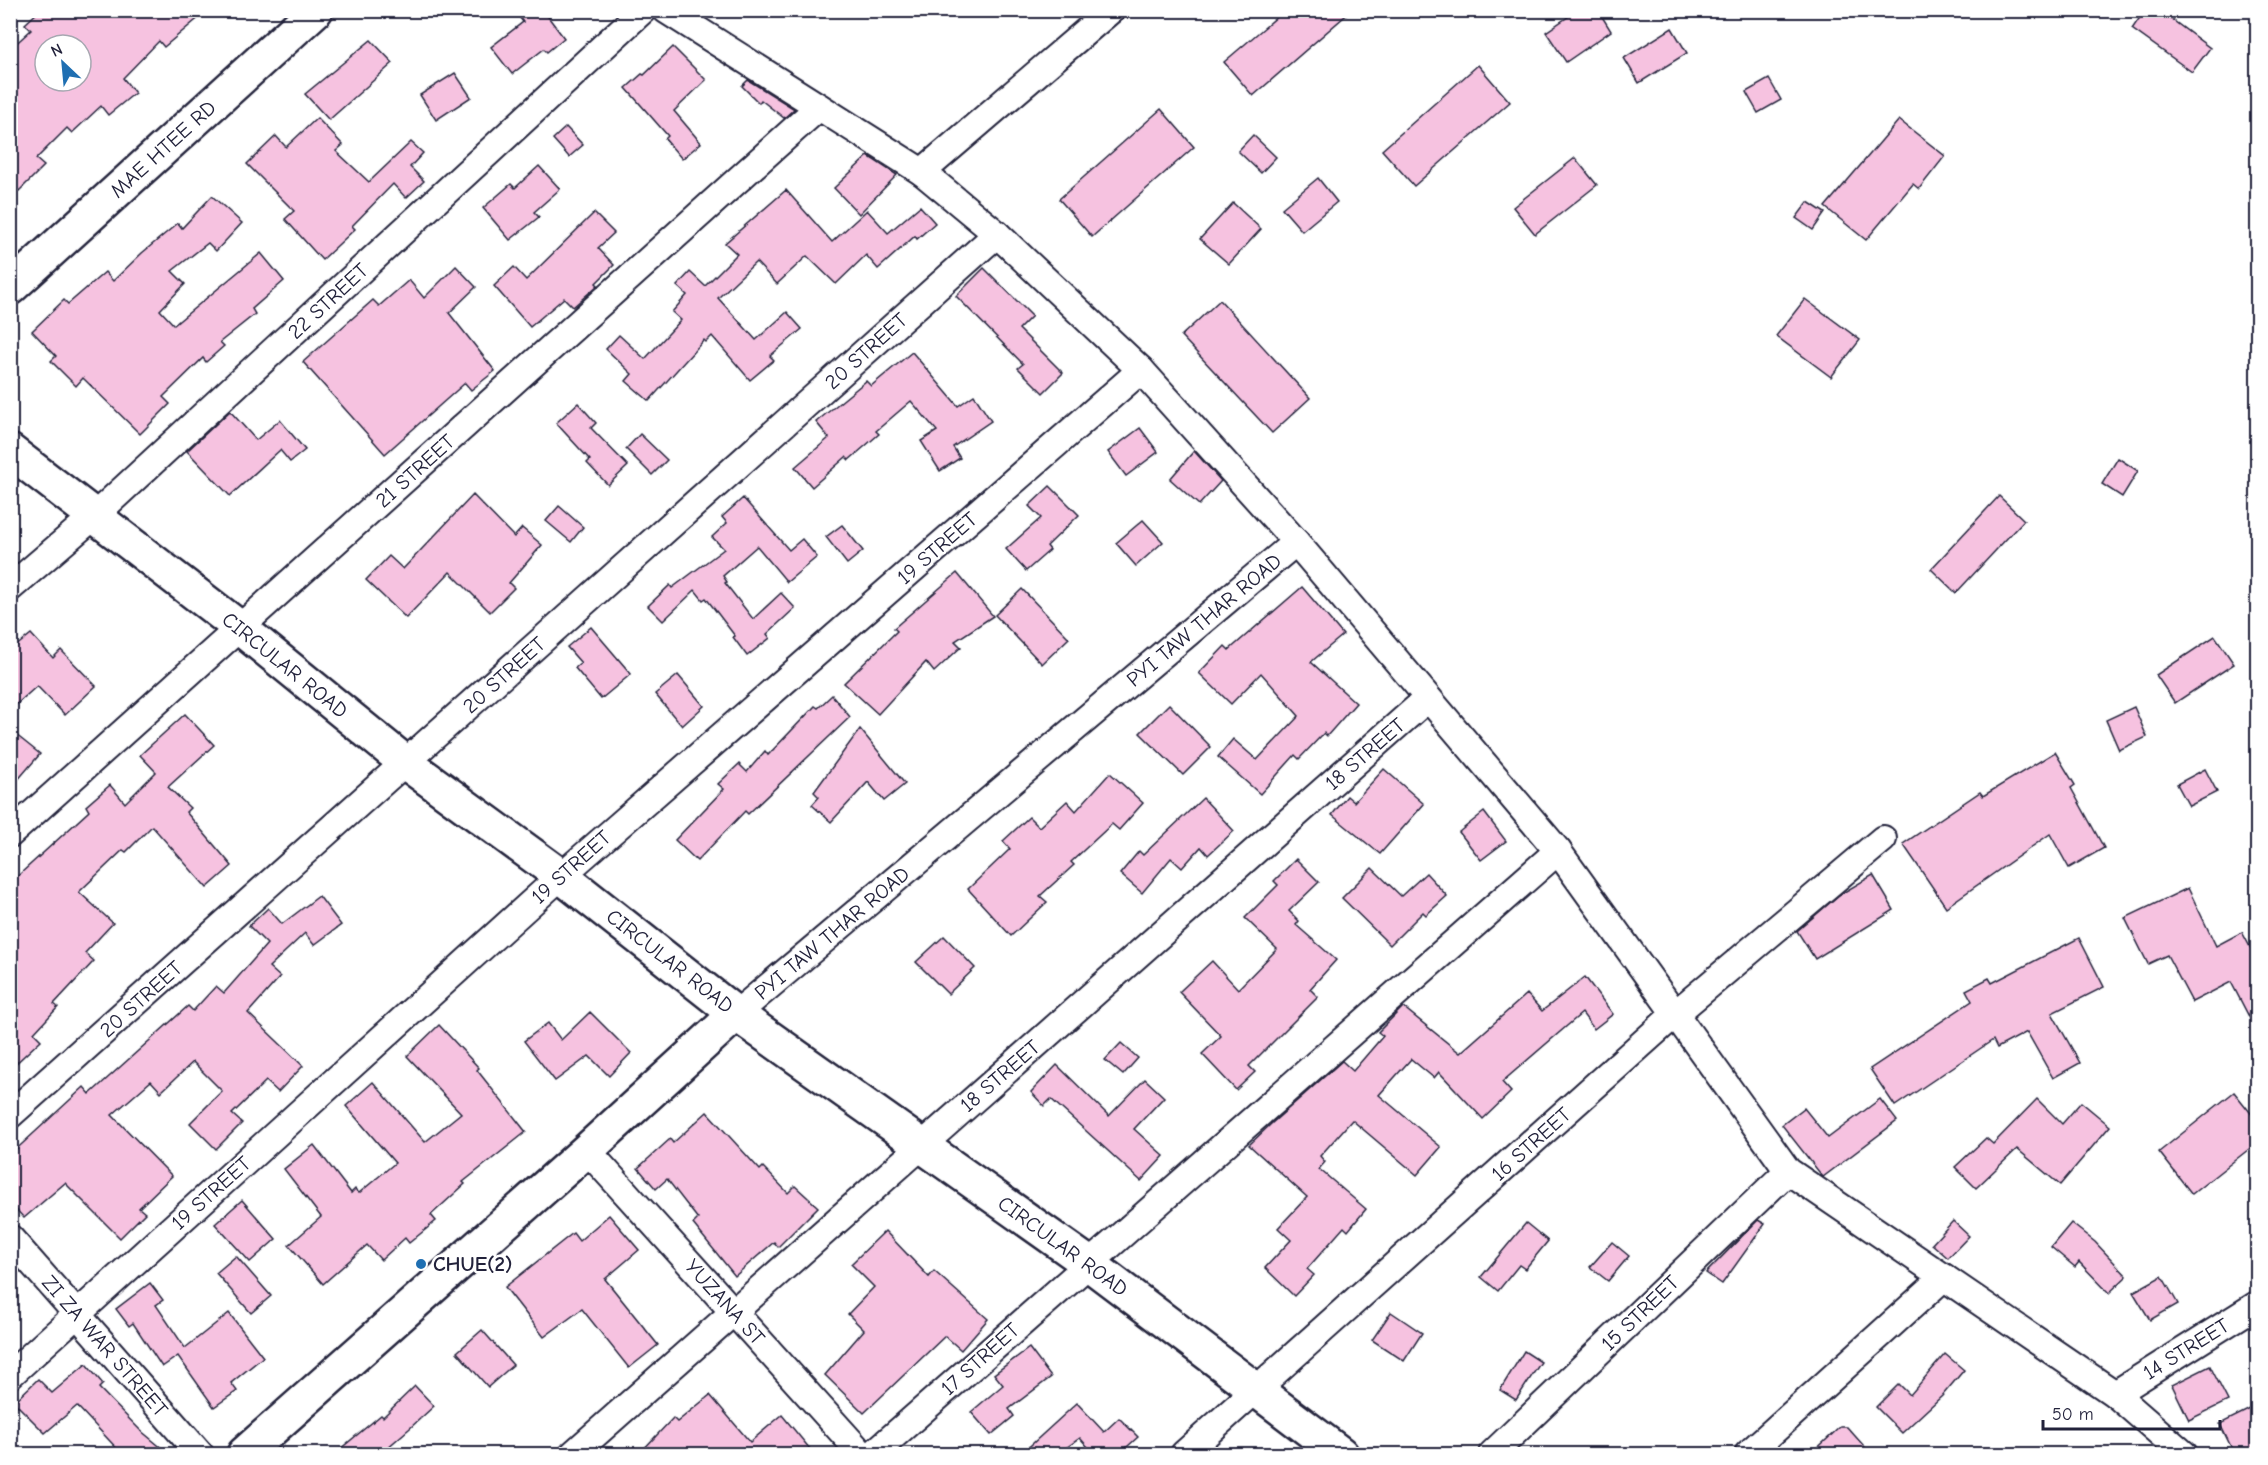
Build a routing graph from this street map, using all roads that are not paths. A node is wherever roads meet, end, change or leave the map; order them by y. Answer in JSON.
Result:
{"nodes":[{"id":1,"x":316,"y":10,"type":"edge"},
{"id":2,"x":643,"y":10,"type":"edge"},
{"id":3,"x":666,"y":10,"type":"edge"},
{"id":4,"x":1111,"y":10,"type":"edge"},
{"id":5,"x":819,"y":107,"type":"junction"},
{"id":6,"x":922,"y":172,"type":"junction"},
{"id":7,"x":997,"y":234,"type":"junction"},
{"id":8,"x":10,"y":288,"type":"edge"},
{"id":9,"x":1141,"y":370,"type":"junction"},
{"id":10,"x":10,"y":451,"type":"edge"},
{"id":11,"x":93,"y":517,"type":"junction"},
{"id":12,"x":1296,"y":542,"type":"junction"},
{"id":13,"x":10,"y":588,"type":"edge"},
{"id":14,"x":240,"y":628,"type":"junction"},
{"id":15,"x":1428,"y":698,"type":"junction"},
{"id":16,"x":406,"y":763,"type":"junction"},
{"id":17,"x":10,"y":834,"type":"edge"},
{"id":18,"x":1883,"y":839,"type":"dead end"},
{"id":19,"x":1558,"y":852,"type":"junction"},
{"id":20,"x":561,"y":876,"type":"junction"},
{"id":21,"x":736,"y":1014,"type":"junction"},
{"id":22,"x":1675,"y":1014,"type":"junction"},
{"id":23,"x":10,"y":1115,"type":"edge"},
{"id":24,"x":924,"y":1144,"type":"junction"},
{"id":25,"x":587,"y":1150,"type":"junction"},
{"id":26,"x":1788,"y":1171,"type":"junction"},
{"id":27,"x":10,"y":1238,"type":"edge"},
{"id":28,"x":1088,"y":1263,"type":"junction"},
{"id":29,"x":1944,"y":1277,"type":"junction"},
{"id":30,"x":2258,"y":1304,"type":"edge"},
{"id":31,"x":734,"y":1312,"type":"junction"},
{"id":32,"x":77,"y":1314,"type":"junction"},
{"id":33,"x":10,"y":1375,"type":"edge"},
{"id":34,"x":1257,"y":1391,"type":"junction"},
{"id":35,"x":2115,"y":1394,"type":"junction"},
{"id":36,"x":200,"y":1455,"type":"edge"},
{"id":37,"x":244,"y":1455,"type":"edge"},
{"id":38,"x":573,"y":1455,"type":"edge"},
{"id":39,"x":862,"y":1455,"type":"edge"},
{"id":40,"x":873,"y":1455,"type":"edge"},
{"id":41,"x":1184,"y":1455,"type":"edge"},
{"id":42,"x":1341,"y":1455,"type":"edge"},
{"id":43,"x":1492,"y":1455,"type":"edge"},
{"id":44,"x":1748,"y":1455,"type":"edge"},
{"id":45,"x":2184,"y":1455,"type":"edge"}],
"edges":[{"from":1,"to":8,"type":"main road","name":"MAE HTEE RD"},
{"from":2,"to":11,"type":"street","name":"22 STREET"},
{"from":3,"to":5,"type":"street"},
{"from":4,"to":6,"type":"street"},
{"from":5,"to":6,"type":"street"},
{"from":5,"to":14,"type":"street","name":"21 STREET"},
{"from":6,"to":7,"type":"street"},
{"from":7,"to":9,"type":"street"},
{"from":7,"to":16,"type":"street","name":"20 STREET"},
{"from":9,"to":12,"type":"street"},
{"from":9,"to":20,"type":"street","name":"19 STREET"},
{"from":10,"to":11,"type":"main road","name":"CIRCULAR ROAD"},
{"from":11,"to":13,"type":"street","name":"22 STREET"},
{"from":11,"to":14,"type":"main road","name":"CIRCULAR ROAD"},
{"from":12,"to":15,"type":"street"},
{"from":12,"to":21,"type":"street","name":"PYI TAW THAR ROAD"},
{"from":14,"to":16,"type":"main road","name":"CIRCULAR ROAD"},
{"from":14,"to":17,"type":"street","name":"21 STREET"},
{"from":15,"to":19,"type":"street"},
{"from":15,"to":24,"type":"street","name":"18 STREET"},
{"from":16,"to":20,"type":"main road","name":"CIRCULAR ROAD"},
{"from":16,"to":23,"type":"street","name":"20 STREET"},
{"from":18,"to":22,"type":"street","name":"16 STREET"},
{"from":19,"to":22,"type":"street"},
{"from":19,"to":28,"type":"street","name":"17 STREET"},
{"from":20,"to":21,"type":"main road","name":"CIRCULAR ROAD"},
{"from":20,"to":32,"type":"street","name":"19 STREET"},
{"from":21,"to":24,"type":"main road","name":"CIRCULAR ROAD"},
{"from":21,"to":25,"type":"main road","name":"PYI TAW THAR ROAD"},
{"from":22,"to":26,"type":"street"},
{"from":22,"to":34,"type":"street","name":"16 STREET"},
{"from":24,"to":28,"type":"main road","name":"CIRCULAR ROAD"},
{"from":24,"to":31,"type":"street","name":"18 STREET"},
{"from":25,"to":31,"type":"street","name":"YUZANA ST"},
{"from":25,"to":37,"type":"main road","name":"PYI TAW THAR ROAD"},
{"from":26,"to":29,"type":"street"},
{"from":26,"to":43,"type":"street","name":"15 STREET"},
{"from":27,"to":32,"type":"street","name":"ZI ZA WAR STREET"},
{"from":28,"to":34,"type":"main road","name":"CIRCULAR ROAD"},
{"from":28,"to":40,"type":"street","name":"17 STREET"},
{"from":29,"to":35,"type":"street"},
{"from":29,"to":44,"type":"street"},
{"from":30,"to":35,"type":"street","name":"14 STREET"},
{"from":31,"to":38,"type":"street","name":"18 STREET"},
{"from":31,"to":39,"type":"street","name":"YUZANA ST"},
{"from":32,"to":33,"type":"street","name":"19 STREET"},
{"from":32,"to":36,"type":"street","name":"ZI ZA WAR STREET"},
{"from":34,"to":41,"type":"street","name":"16 STREET"},
{"from":34,"to":42,"type":"main road","name":"CIRCULAR ROAD"},
{"from":35,"to":45,"type":"street"}]}
